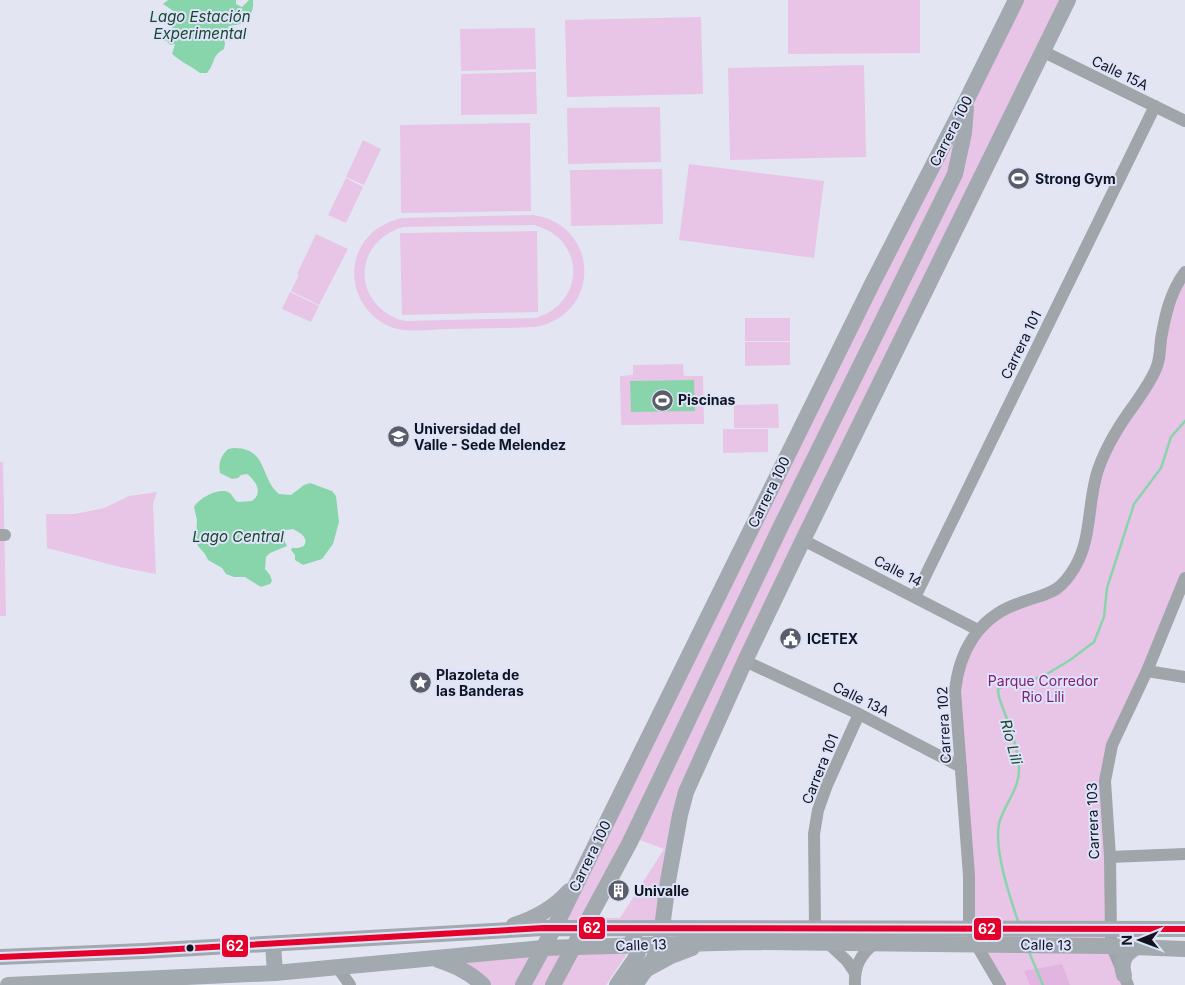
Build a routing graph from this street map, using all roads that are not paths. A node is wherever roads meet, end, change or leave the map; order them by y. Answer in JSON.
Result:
{"nodes":[{"id":1,"x":1016,"y":0,"type":"edge"},
{"id":2,"x":1068,"y":0,"type":"edge"},
{"id":3,"x":1042,"y":52,"type":"junction"},
{"id":4,"x":966,"y":101,"type":"junction"},
{"id":5,"x":1155,"y":106,"type":"junction"},
{"id":6,"x":1185,"y":121,"type":"edge"},
{"id":7,"x":1185,"y":272,"type":"edge"},
{"id":8,"x":803,"y":540,"type":"junction"},
{"id":9,"x":1185,"y":578,"type":"edge"},
{"id":10,"x":915,"y":597,"type":"junction"},
{"id":11,"x":978,"y":630,"type":"junction"},
{"id":12,"x":745,"y":661,"type":"junction"},
{"id":13,"x":1147,"y":671,"type":"junction"},
{"id":14,"x":1185,"y":677,"type":"edge"},
{"id":15,"x":859,"y":714,"type":"junction"},
{"id":16,"x":962,"y":767,"type":"junction"},
{"id":17,"x":1185,"y":854,"type":"edge"},
{"id":18,"x":1110,"y":857,"type":"junction"},
{"id":19,"x":586,"y":866,"type":"junction"},
{"id":20,"x":585,"y":927,"type":"junction"},
{"id":21,"x":815,"y":927,"type":"junction"},
{"id":22,"x":554,"y":928,"type":"junction"},
{"id":23,"x":625,"y":928,"type":"junction"},
{"id":24,"x":663,"y":928,"type":"junction"},
{"id":25,"x":970,"y":928,"type":"junction"},
{"id":26,"x":1110,"y":929,"type":"junction"},
{"id":27,"x":1185,"y":929,"type":"edge"},
{"id":28,"x":491,"y":930,"type":"junction"},
{"id":29,"x":274,"y":944,"type":"junction"},
{"id":30,"x":660,"y":944,"type":"junction"},
{"id":31,"x":714,"y":944,"type":"junction"},
{"id":32,"x":830,"y":944,"type":"junction"},
{"id":33,"x":874,"y":944,"type":"junction"},
{"id":34,"x":639,"y":945,"type":"junction"},
{"id":35,"x":977,"y":945,"type":"junction"},
{"id":36,"x":574,"y":946,"type":"junction"},
{"id":37,"x":1112,"y":947,"type":"junction"},
{"id":38,"x":543,"y":948,"type":"junction"},
{"id":39,"x":1138,"y":948,"type":"junction"},
{"id":40,"x":1185,"y":950,"type":"edge"},
{"id":41,"x":0,"y":957,"type":"edge"},
{"id":42,"x":434,"y":959,"type":"junction"},
{"id":43,"x":338,"y":968,"type":"junction"},
{"id":44,"x":647,"y":969,"type":"junction"},
{"id":45,"x":275,"y":974,"type":"junction"},
{"id":46,"x":855,"y":979,"type":"edge"},
{"id":47,"x":1126,"y":980,"type":"edge"},
{"id":48,"x":8,"y":985,"type":"edge"},
{"id":49,"x":350,"y":985,"type":"edge"},
{"id":50,"x":483,"y":985,"type":"edge"},
{"id":51,"x":522,"y":985,"type":"edge"},
{"id":52,"x":553,"y":985,"type":"edge"},
{"id":53,"x":617,"y":985,"type":"edge"},
{"id":54,"x":635,"y":985,"type":"edge"},
{"id":55,"x":1000,"y":985,"type":"edge"}],
"edges":[{"from":1,"to":4,"type":"main road","name":"Carrera 100"},
{"from":2,"to":3,"type":"main road"},
{"from":3,"to":5,"type":"street","name":"Calle 15A"},
{"from":3,"to":8,"type":"main road"},
{"from":4,"to":19,"type":"main road","name":"Carrera 100"},
{"from":4,"to":20,"type":"main road"},
{"from":5,"to":6,"type":"street","name":"Calle 15A"},
{"from":5,"to":10,"type":"street","name":"Carrera 101"},
{"from":7,"to":11,"type":"street","name":"Carrera 102"},
{"from":8,"to":10,"type":"street","name":"Calle 14"},
{"from":8,"to":12,"type":"main road"},
{"from":9,"to":13,"type":"street","name":"Carrera 103"},
{"from":10,"to":11,"type":"street","name":"Calle 14"},
{"from":11,"to":16,"type":"street","name":"Carrera 102"},
{"from":12,"to":15,"type":"street","name":"Calle 13A"},
{"from":12,"to":24,"type":"main road"},
{"from":13,"to":14,"type":"street"},
{"from":13,"to":18,"type":"street","name":"Carrera 103"},
{"from":15,"to":16,"type":"street","name":"Calle 13A"},
{"from":15,"to":21,"type":"street","name":"Carrera 101"},
{"from":16,"to":25,"type":"street","name":"Carrera 102"},
{"from":17,"to":18,"type":"street"},
{"from":18,"to":26,"type":"street","name":"Carrera 103"},
{"from":19,"to":22,"type":"main road","name":"Carrera 100"},
{"from":19,"to":28,"type":"main road"},
{"from":20,"to":22,"type":"main road","name":"Calle 13"},
{"from":20,"to":23,"type":"main road","name":"Calle 13"},
{"from":20,"to":36,"type":"main road"},
{"from":21,"to":24,"type":"main road","name":"Calle 13"},
{"from":21,"to":25,"type":"main road","name":"Calle 13"},
{"from":22,"to":28,"type":"main road","name":"Calle 13"},
{"from":22,"to":38,"type":"main road","name":"Carrera 100"},
{"from":23,"to":24,"type":"main road","name":"Calle 13"},
{"from":23,"to":34,"type":"main road"},
{"from":24,"to":30,"type":"main road"},
{"from":25,"to":26,"type":"main road","name":"Calle 13"},
{"from":25,"to":35,"type":"street","name":"Carrera 102"},
{"from":26,"to":27,"type":"main road","name":"Calle 13"},
{"from":26,"to":37,"type":"street","name":"Carrera 103"},
{"from":28,"to":29,"type":"main road","name":"Calle 13"},
{"from":29,"to":41,"type":"main road","name":"Calle 13"},
{"from":29,"to":45,"type":"main road"},
{"from":30,"to":31,"type":"main road","name":"Calle 13"},
{"from":30,"to":34,"type":"main road","name":"Calle 13"},
{"from":30,"to":44,"type":"main road"},
{"from":31,"to":32,"type":"main road","name":"Calle 13"},
{"from":31,"to":44,"type":"main road"},
{"from":32,"to":33,"type":"main road","name":"Calle 13"},
{"from":32,"to":46,"type":"street"},
{"from":33,"to":35,"type":"main road","name":"Calle 13"},
{"from":33,"to":46,"type":"street"},
{"from":34,"to":36,"type":"main road","name":"Calle 13"},
{"from":34,"to":53,"type":"main road"},
{"from":35,"to":37,"type":"main road","name":"Calle 13"},
{"from":35,"to":55,"type":"street","name":"Carrera 102"},
{"from":36,"to":38,"type":"main road","name":"Calle 13"},
{"from":36,"to":52,"type":"main road"},
{"from":37,"to":39,"type":"main road","name":"Calle 13"},
{"from":37,"to":47,"type":"street","name":"Carrera 103"},
{"from":38,"to":42,"type":"main road","name":"Calle 13"},
{"from":38,"to":51,"type":"main road","name":"Carrera 100"},
{"from":39,"to":40,"type":"main road","name":"Calle 13"},
{"from":39,"to":47,"type":"main road"},
{"from":42,"to":43,"type":"main road","name":"Calle 13"},
{"from":42,"to":50,"type":"main road"},
{"from":43,"to":45,"type":"main road","name":"Calle 13"},
{"from":43,"to":49,"type":"street"},
{"from":44,"to":54,"type":"main road"},
{"from":45,"to":48,"type":"main road","name":"Calle 13"}]}
